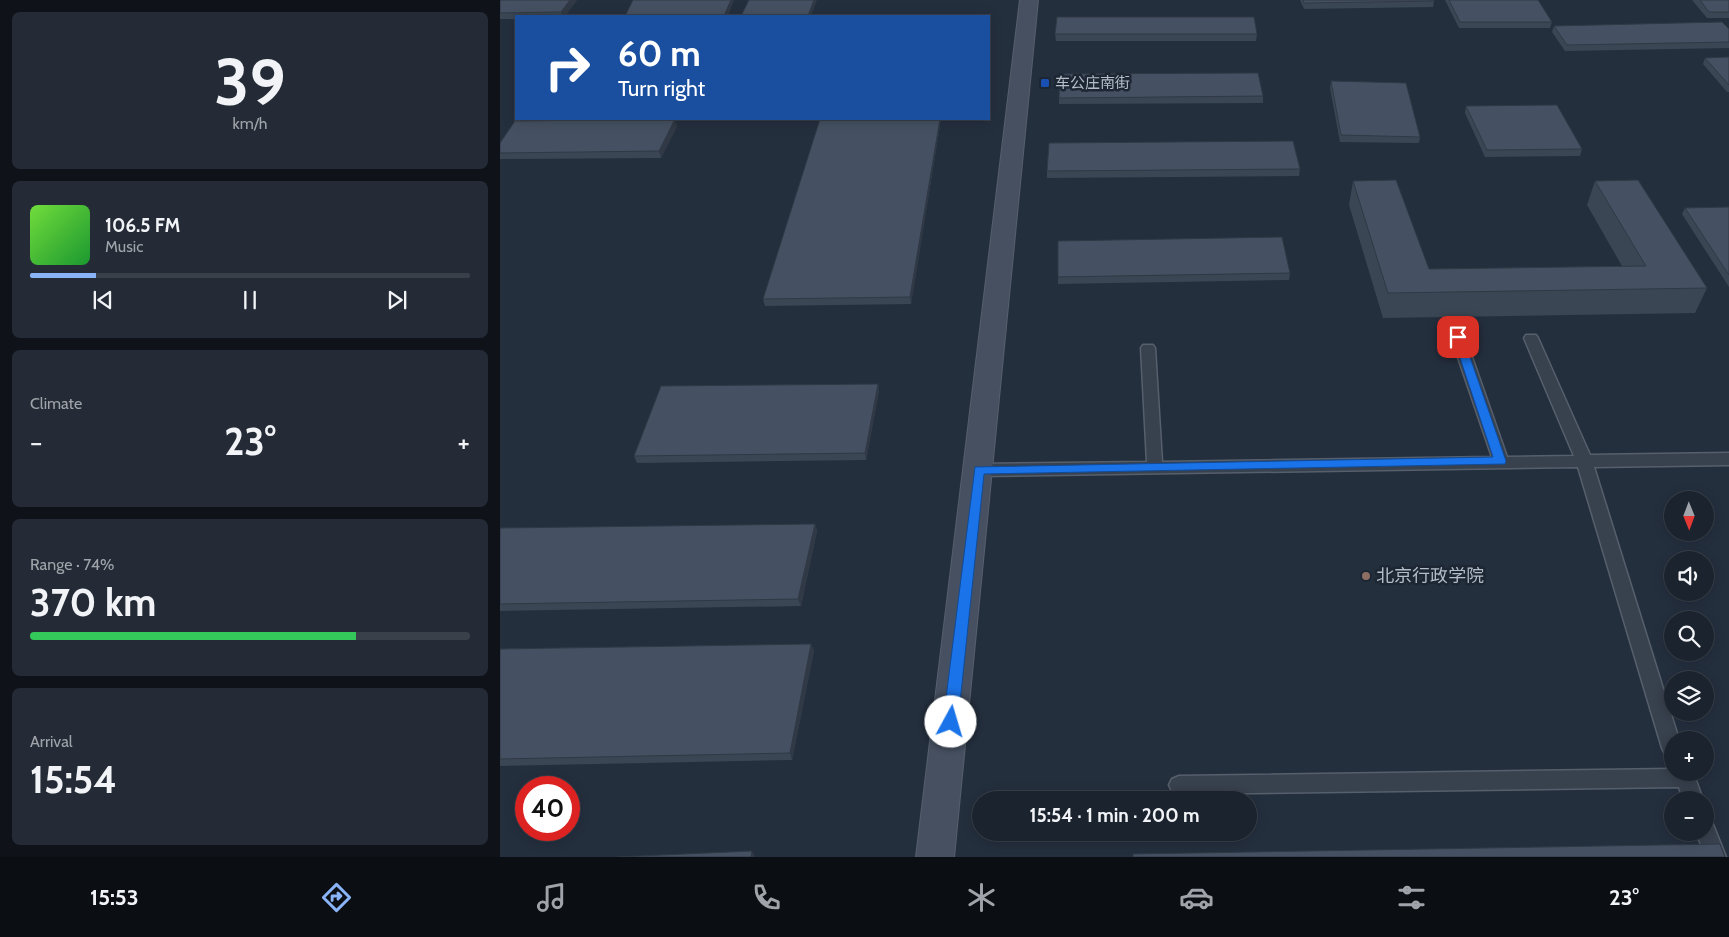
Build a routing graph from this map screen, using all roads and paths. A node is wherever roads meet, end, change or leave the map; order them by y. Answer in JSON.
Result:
{"nodes":[{"id":1,"x":1029,"y":0,"type":"edge"},
{"id":2,"x":1458,"y":337,"type":"dead end"},
{"id":3,"x":1531,"y":338,"type":"dead end"},
{"id":4,"x":1148,"y":348,"type":"dead end"},
{"id":5,"x":1729,"y":459,"type":"edge"},
{"id":6,"x":1584,"y":460,"type":"junction"},
{"id":7,"x":1501,"y":461,"type":"junction"},
{"id":8,"x":1155,"y":467,"type":"junction"},
{"id":9,"x":979,"y":470,"type":"junction"},
{"id":10,"x":1667,"y":731,"type":"edge"},
{"id":11,"x":1664,"y":775,"type":"edge"},
{"id":12,"x":1180,"y":785,"type":"dead end"},
{"id":13,"x":1710,"y":841,"type":"edge"},
{"id":14,"x":935,"y":857,"type":"edge"},
{"id":15,"x":1716,"y":857,"type":"edge"}],
"edges":[{"from":1,"to":9,"type":"street"},
{"from":2,"to":7,"type":"lane"},
{"from":3,"to":6,"type":"lane"},
{"from":4,"to":8,"type":"lane"},
{"from":5,"to":6,"type":"lane"},
{"from":6,"to":7,"type":"lane"},
{"from":6,"to":10,"type":"lane"},
{"from":7,"to":8,"type":"lane"},
{"from":8,"to":9,"type":"lane"},
{"from":9,"to":14,"type":"street"},
{"from":11,"to":12,"type":"lane"},
{"from":13,"to":15,"type":"lane"}]}
